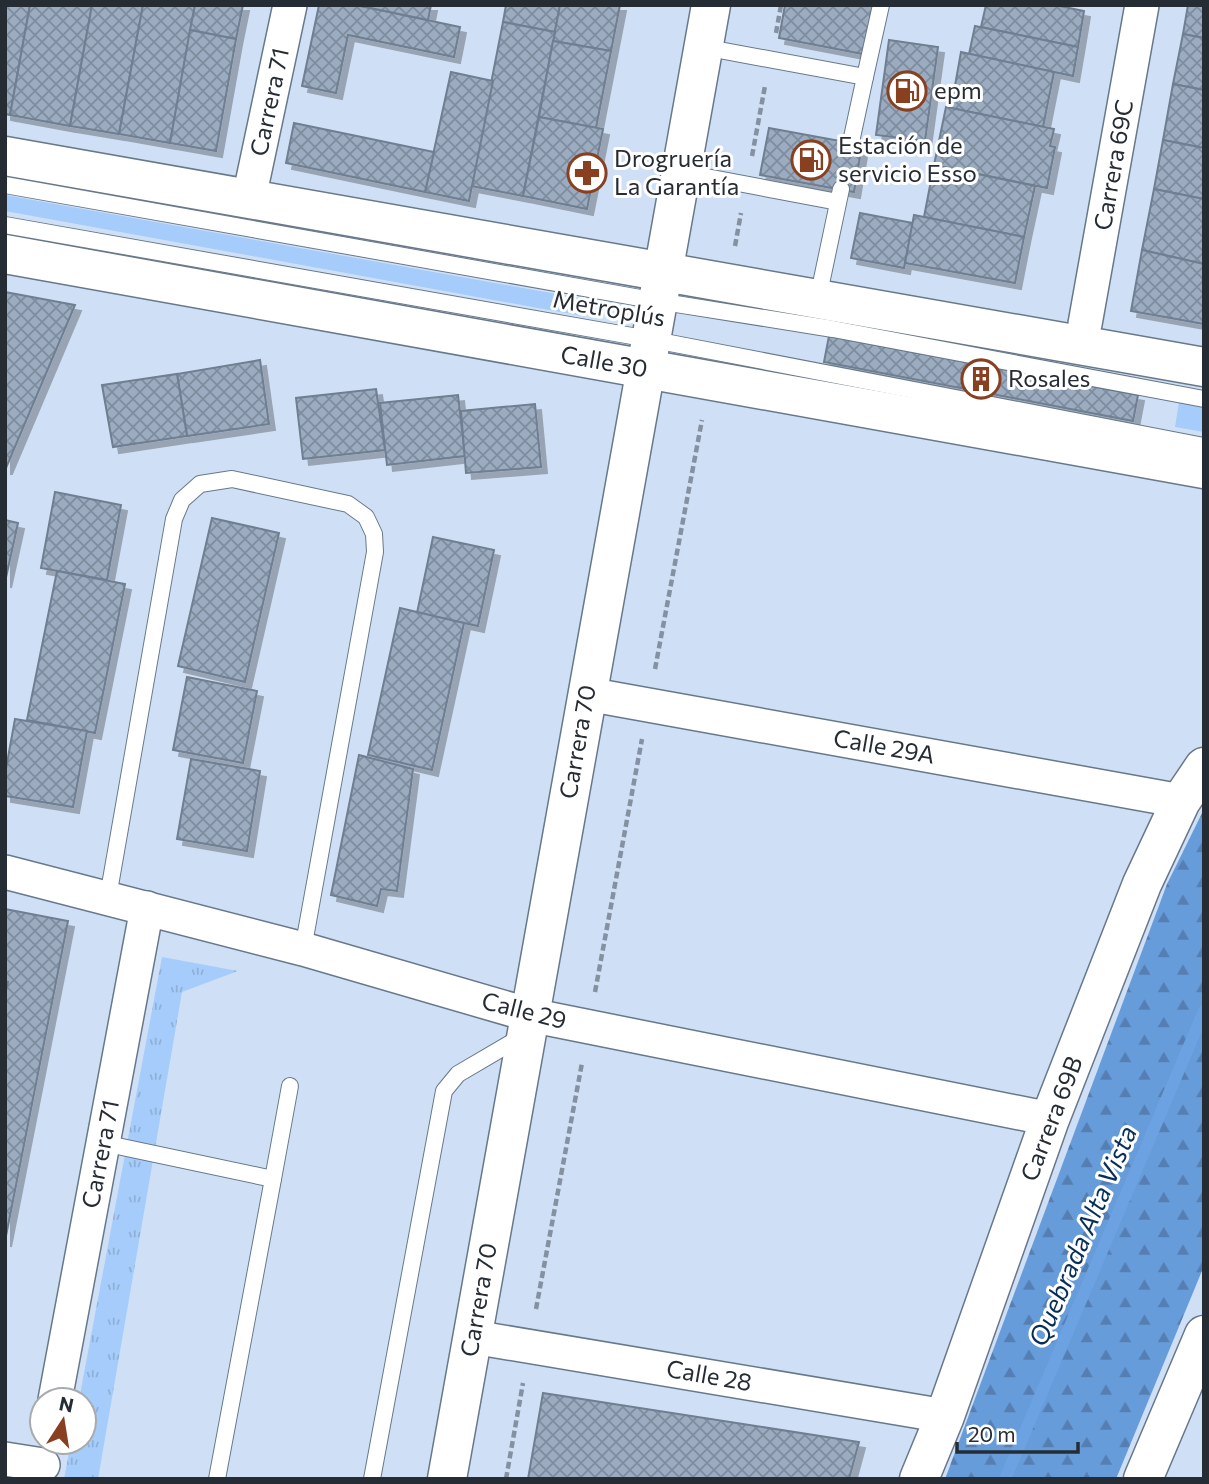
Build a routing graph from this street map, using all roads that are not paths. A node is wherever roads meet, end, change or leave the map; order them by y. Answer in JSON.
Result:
{"nodes":[{"id":1,"x":290,"y":5,"type":"edge"},
{"id":2,"x":711,"y":5,"type":"edge"},
{"id":3,"x":881,"y":5,"type":"edge"},
{"id":4,"x":1142,"y":5,"type":"edge"},
{"id":5,"x":703,"y":47,"type":"junction"},
{"id":6,"x":864,"y":76,"type":"junction"},
{"id":7,"x":851,"y":142,"type":"dead end"},
{"id":8,"x":5,"y":156,"type":"edge"},
{"id":9,"x":680,"y":173,"type":"junction"},
{"id":10,"x":5,"y":185,"type":"edge"},
{"id":11,"x":249,"y":198,"type":"junction"},
{"id":12,"x":5,"y":225,"type":"edge"},
{"id":13,"x":5,"y":254,"type":"edge"},
{"id":14,"x":660,"y":286,"type":"junction"},
{"id":15,"x":818,"y":298,"type":"junction"},
{"id":16,"x":1085,"y":324,"type":"dead end"},
{"id":17,"x":647,"y":354,"type":"junction"},
{"id":18,"x":1204,"y":367,"type":"edge"},
{"id":19,"x":1204,"y":399,"type":"edge"},
{"id":20,"x":1204,"y":446,"type":"edge"},
{"id":21,"x":1204,"y":469,"type":"edge"},
{"id":22,"x":587,"y":694,"type":"junction"},
{"id":23,"x":1204,"y":767,"type":"edge"},
{"id":24,"x":1181,"y":801,"type":"junction"},
{"id":25,"x":5,"y":872,"type":"edge"},
{"id":26,"x":108,"y":897,"type":"junction"},
{"id":27,"x":147,"y":908,"type":"junction"},
{"id":28,"x":303,"y":949,"type":"junction"},
{"id":29,"x":528,"y":1025,"type":"junction"},
{"id":30,"x":290,"y":1086,"type":"dead end"},
{"id":31,"x":1050,"y":1119,"type":"junction"},
{"id":32,"x":103,"y":1143,"type":"junction"},
{"id":33,"x":273,"y":1179,"type":"junction"},
{"id":34,"x":1204,"y":1335,"type":"edge"},
{"id":35,"x":473,"y":1336,"type":"junction"},
{"id":36,"x":58,"y":1386,"type":"edge"},
{"id":37,"x":944,"y":1416,"type":"junction"},
{"id":38,"x":5,"y":1459,"type":"edge"},
{"id":39,"x":43,"y":1462,"type":"edge"},
{"id":40,"x":217,"y":1479,"type":"edge"},
{"id":41,"x":372,"y":1479,"type":"edge"},
{"id":42,"x":447,"y":1479,"type":"edge"},
{"id":43,"x":919,"y":1479,"type":"edge"},
{"id":44,"x":1143,"y":1479,"type":"edge"}],
"edges":[{"from":1,"to":11,"type":"street","name":"Carrera 71"},
{"from":2,"to":5,"type":"main road","name":"Carrera 70"},
{"from":3,"to":6,"type":"lane"},
{"from":4,"to":16,"type":"street","name":"Carrera 69C"},
{"from":5,"to":6,"type":"lane"},
{"from":5,"to":9,"type":"main road","name":"Carrera 70"},
{"from":6,"to":7,"type":"lane"},
{"from":8,"to":11,"type":"main road"},
{"from":9,"to":14,"type":"main road","name":"Carrera 70"},
{"from":9,"to":15,"type":"lane"},
{"from":10,"to":14,"type":"lane","name":"Metroplús"},
{"from":11,"to":14,"type":"main road"},
{"from":12,"to":17,"type":"lane","name":"Metroplús"},
{"from":13,"to":17,"type":"main road","name":"Calle 30"},
{"from":14,"to":15,"type":"main road"},
{"from":14,"to":17,"type":"main road","name":"Carrera 70"},
{"from":14,"to":19,"type":"lane","name":"Metroplús"},
{"from":15,"to":18,"type":"main road"},
{"from":17,"to":20,"type":"lane","name":"Metroplús"},
{"from":17,"to":21,"type":"main road","name":"Calle 30"},
{"from":17,"to":22,"type":"main road","name":"Carrera 70"},
{"from":22,"to":24,"type":"street","name":"Calle 29A"},
{"from":22,"to":29,"type":"main road","name":"Carrera 70"},
{"from":23,"to":24,"type":"main road","name":"Carrera 69B"},
{"from":24,"to":31,"type":"main road","name":"Carrera 69B"},
{"from":25,"to":26,"type":"street","name":"Calle 29"},
{"from":26,"to":27,"type":"street","name":"Calle 29"},
{"from":26,"to":28,"type":"lane"},
{"from":27,"to":28,"type":"street","name":"Calle 29"},
{"from":27,"to":32,"type":"street","name":"Carrera 71"},
{"from":28,"to":29,"type":"street","name":"Calle 29"},
{"from":29,"to":31,"type":"street","name":"Calle 29"},
{"from":29,"to":35,"type":"main road","name":"Carrera 70"},
{"from":29,"to":41,"type":"lane"},
{"from":30,"to":33,"type":"lane"},
{"from":31,"to":37,"type":"main road","name":"Carrera 69B"},
{"from":32,"to":33,"type":"lane"},
{"from":32,"to":36,"type":"street","name":"Carrera 71"},
{"from":33,"to":40,"type":"lane"},
{"from":34,"to":44,"type":"main road"},
{"from":35,"to":37,"type":"street","name":"Calle 28"},
{"from":35,"to":42,"type":"main road","name":"Carrera 70"},
{"from":37,"to":43,"type":"main road","name":"Carrera 69B"},
{"from":38,"to":39,"type":"street"}]}
